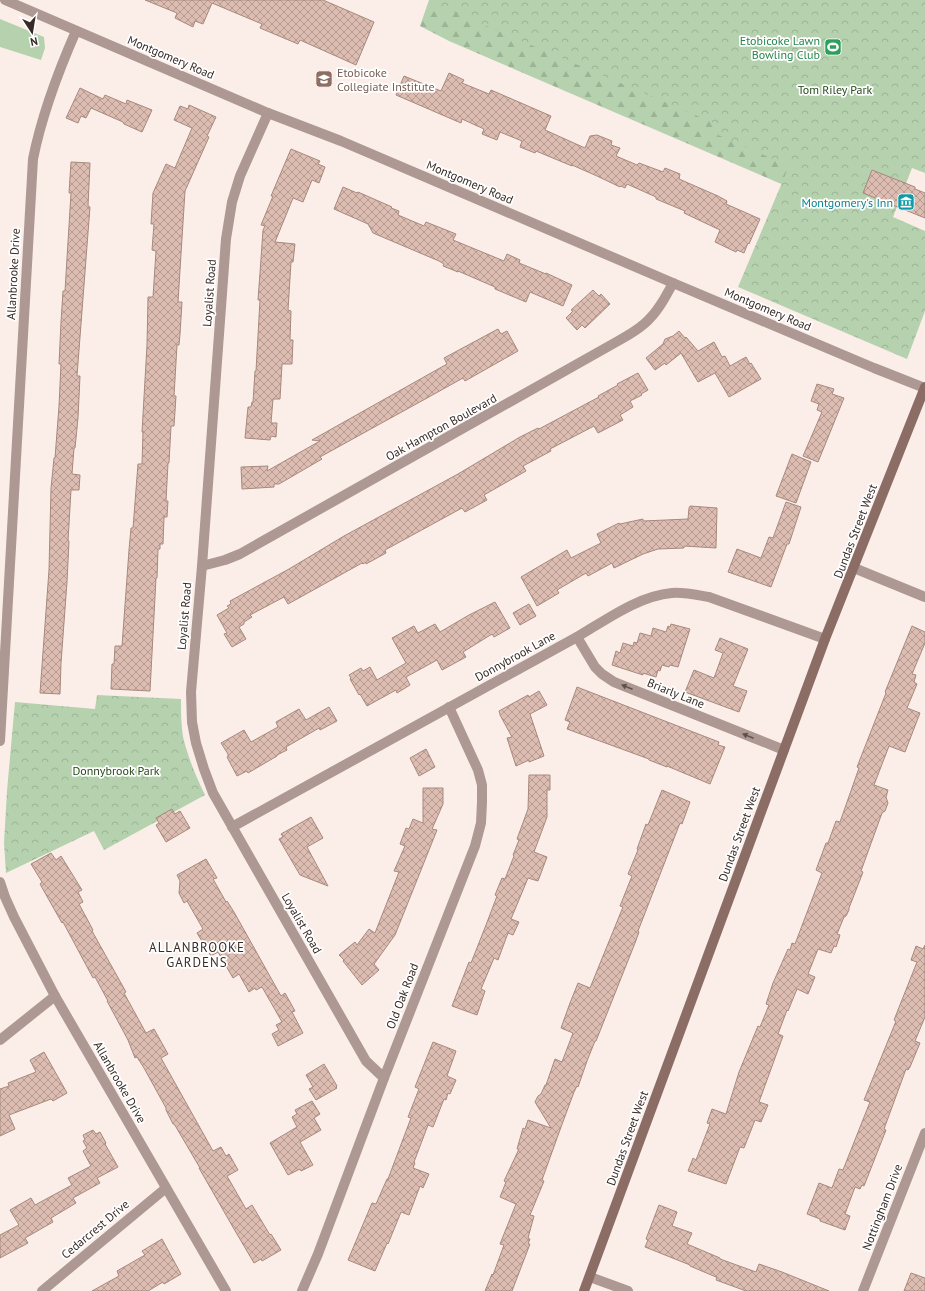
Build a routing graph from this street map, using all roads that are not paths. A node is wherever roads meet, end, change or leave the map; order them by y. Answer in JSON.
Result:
{"nodes":[{"id":1,"x":5,"y":0,"type":"edge"},
{"id":2,"x":76,"y":31,"type":"junction"},
{"id":3,"x":268,"y":113,"type":"junction"},
{"id":4,"x":673,"y":283,"type":"junction"},
{"id":5,"x":925,"y":388,"type":"edge"},
{"id":6,"x":202,"y":566,"type":"junction"},
{"id":7,"x":854,"y":568,"type":"junction"},
{"id":8,"x":925,"y":597,"type":"edge"},
{"id":9,"x":577,"y":637,"type":"junction"},
{"id":10,"x":825,"y":639,"type":"junction"},
{"id":11,"x":449,"y":707,"type":"junction"},
{"id":12,"x":0,"y":741,"type":"edge"},
{"id":13,"x":784,"y":750,"type":"junction"},
{"id":14,"x":232,"y":827,"type":"junction"},
{"id":15,"x":0,"y":882,"type":"edge"},
{"id":16,"x":56,"y":996,"type":"junction"},
{"id":17,"x":0,"y":1040,"type":"edge"},
{"id":18,"x":384,"y":1078,"type":"junction"},
{"id":19,"x":925,"y":1133,"type":"edge"},
{"id":20,"x":166,"y":1188,"type":"junction"},
{"id":21,"x":590,"y":1277,"type":"junction"},
{"id":22,"x":42,"y":1291,"type":"edge"},
{"id":23,"x":226,"y":1291,"type":"edge"},
{"id":24,"x":302,"y":1291,"type":"edge"},
{"id":25,"x":584,"y":1291,"type":"edge"},
{"id":26,"x":628,"y":1291,"type":"edge"},
{"id":27,"x":863,"y":1291,"type":"edge"}],
"edges":[{"from":1,"to":2,"type":"street","name":"Montgomery Road"},
{"from":2,"to":3,"type":"street","name":"Montgomery Road"},
{"from":2,"to":12,"type":"street","name":"Allanbrooke Drive"},
{"from":3,"to":4,"type":"street","name":"Montgomery Road"},
{"from":3,"to":6,"type":"street","name":"Loyalist Road"},
{"from":4,"to":5,"type":"street","name":"Montgomery Road"},
{"from":4,"to":6,"type":"street","name":"Oak Hampton Boulevard"},
{"from":5,"to":7,"type":"main road","name":"Dundas Street West"},
{"from":6,"to":14,"type":"street","name":"Loyalist Road"},
{"from":7,"to":8,"type":"street"},
{"from":7,"to":10,"type":"main road","name":"Dundas Street West"},
{"from":9,"to":10,"type":"street","name":"Donnybrook Lane"},
{"from":9,"to":11,"type":"street","name":"Donnybrook Lane"},
{"from":13,"to":9,"type":"street","name":"Briarly Lane","one_way":true},
{"from":10,"to":13,"type":"main road","name":"Dundas Street West"},
{"from":11,"to":14,"type":"street","name":"Donnybrook Lane"},
{"from":11,"to":18,"type":"street","name":"Old Oak Road"},
{"from":13,"to":21,"type":"main road","name":"Dundas Street West"},
{"from":14,"to":18,"type":"street","name":"Loyalist Road"},
{"from":15,"to":16,"type":"street","name":"Allanbrooke Drive"},
{"from":16,"to":17,"type":"street"},
{"from":16,"to":20,"type":"street","name":"Allanbrooke Drive"},
{"from":18,"to":24,"type":"street","name":"Old Oak Road"},
{"from":19,"to":27,"type":"street","name":"Nottingham Drive"},
{"from":20,"to":22,"type":"street","name":"Cedarcrest Drive"},
{"from":20,"to":23,"type":"street","name":"Allanbrooke Drive"},
{"from":21,"to":25,"type":"main road","name":"Dundas Street West"},
{"from":21,"to":26,"type":"street"}]}
